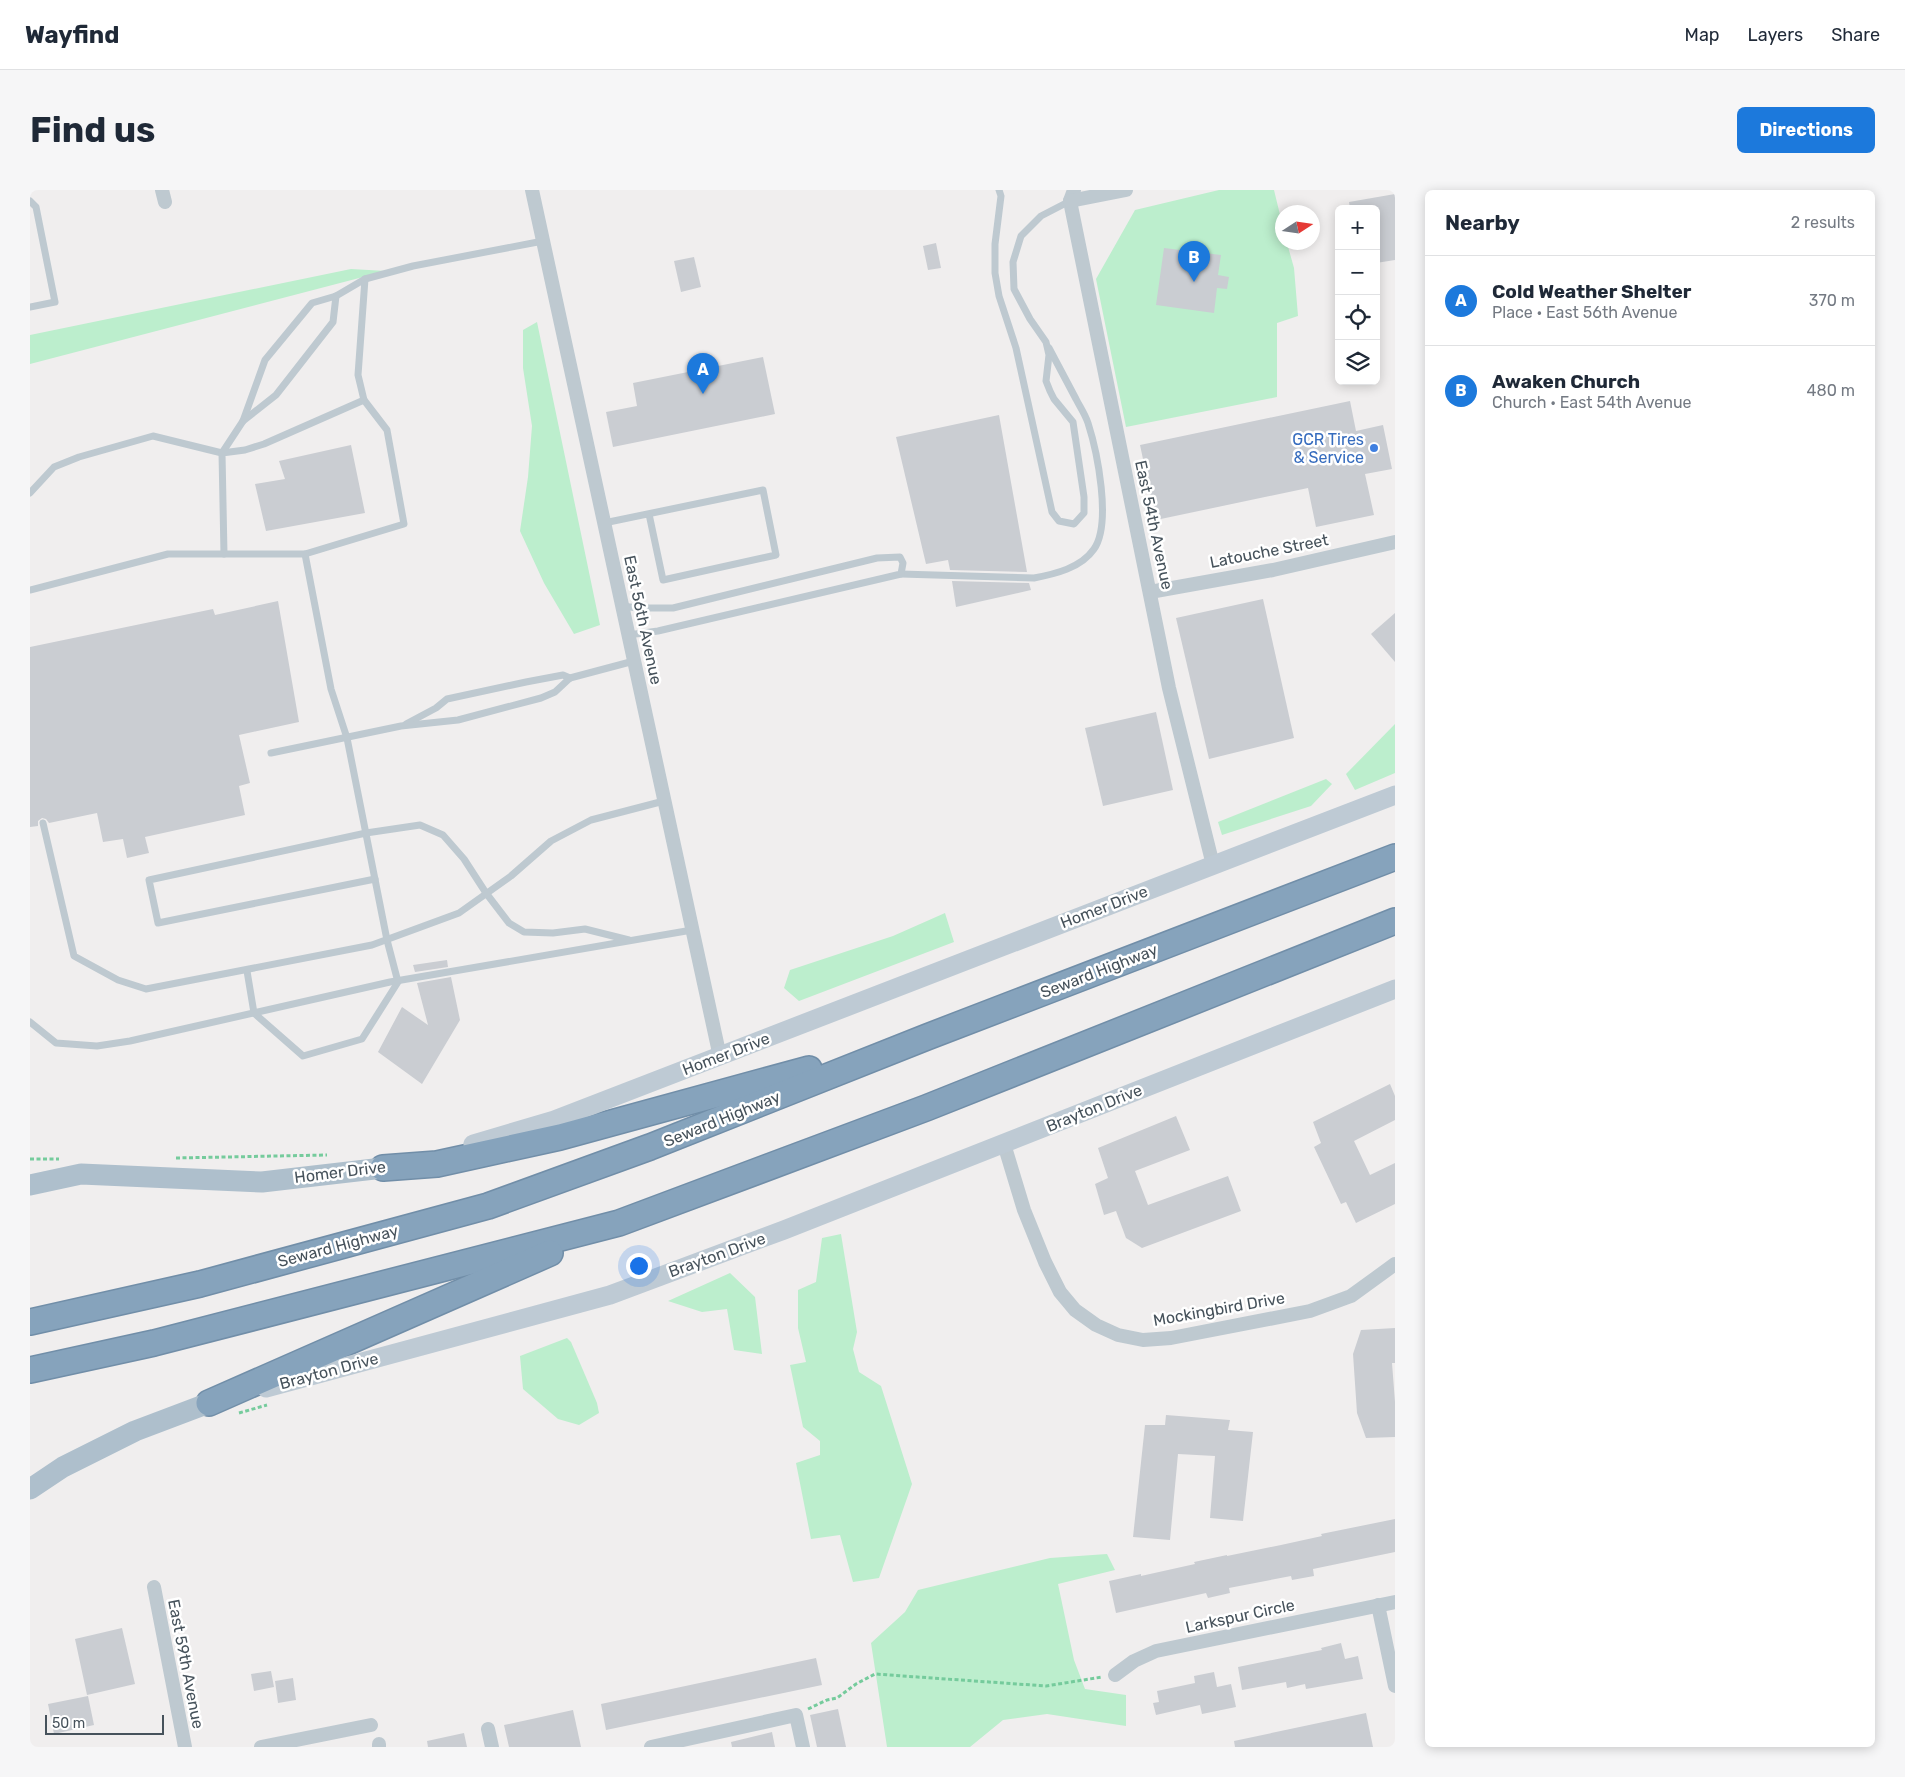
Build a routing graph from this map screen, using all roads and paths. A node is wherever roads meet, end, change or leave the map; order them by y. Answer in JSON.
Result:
{"nodes":[{"id":1,"x":532,"y":190,"type":"edge"},
{"id":2,"x":998,"y":190,"type":"edge"},
{"id":3,"x":1126,"y":190,"type":"edge"},
{"id":4,"x":1072,"y":195,"type":"edge"},
{"id":5,"x":30,"y":202,"type":"edge"},
{"id":6,"x":543,"y":241,"type":"junction"},
{"id":7,"x":365,"y":279,"type":"junction"},
{"id":8,"x":336,"y":296,"type":"junction"},
{"id":9,"x":30,"y":308,"type":"edge"},
{"id":10,"x":1046,"y":342,"type":"junction"},
{"id":11,"x":364,"y":400,"type":"junction"},
{"id":12,"x":243,"y":421,"type":"junction"},
{"id":13,"x":222,"y":453,"type":"junction"},
{"id":14,"x":30,"y":492,"type":"edge"},
{"id":15,"x":649,"y":514,"type":"junction"},
{"id":16,"x":604,"y":523,"type":"junction"},
{"id":17,"x":1395,"y":542,"type":"edge"},
{"id":18,"x":224,"y":554,"type":"junction"},
{"id":19,"x":305,"y":554,"type":"junction"},
{"id":20,"x":901,"y":574,"type":"junction"},
{"id":21,"x":30,"y":590,"type":"edge"},
{"id":22,"x":1150,"y":592,"type":"junction"},
{"id":23,"x":622,"y":606,"type":"junction"},
{"id":24,"x":628,"y":635,"type":"junction"},
{"id":25,"x":634,"y":661,"type":"junction"},
{"id":26,"x":570,"y":678,"type":"junction"},
{"id":27,"x":401,"y":726,"type":"junction"},
{"id":28,"x":347,"y":738,"type":"junction"},
{"id":29,"x":270,"y":753,"type":"dead end"},
{"id":30,"x":1395,"y":795,"type":"edge"},
{"id":31,"x":664,"y":800,"type":"junction"},
{"id":32,"x":43,"y":823,"type":"dead end"},
{"id":33,"x":366,"y":833,"type":"junction"},
{"id":34,"x":1395,"y":857,"type":"edge"},
{"id":35,"x":1213,"y":865,"type":"junction"},
{"id":36,"x":375,"y":879,"type":"junction"},
{"id":37,"x":486,"y":893,"type":"junction"},
{"id":38,"x":1395,"y":921,"type":"edge"},
{"id":39,"x":692,"y":930,"type":"junction"},
{"id":40,"x":387,"y":940,"type":"junction"},
{"id":41,"x":629,"y":940,"type":"junction"},
{"id":42,"x":247,"y":971,"type":"junction"},
{"id":43,"x":398,"y":982,"type":"junction"},
{"id":44,"x":1395,"y":989,"type":"edge"},
{"id":45,"x":254,"y":1013,"type":"junction"},
{"id":46,"x":30,"y":1022,"type":"edge"},
{"id":47,"x":928,"y":1037,"type":"junction"},
{"id":48,"x":720,"y":1057,"type":"junction"},
{"id":49,"x":1004,"y":1144,"type":"junction"},
{"id":50,"x":334,"y":1154,"type":"dead end"},
{"id":51,"x":174,"y":1158,"type":"dead end"},
{"id":52,"x":30,"y":1159,"type":"edge"},
{"id":53,"x":75,"y":1166,"type":"junction"},
{"id":54,"x":383,"y":1168,"type":"junction"},
{"id":55,"x":30,"y":1173,"type":"edge"},
{"id":56,"x":30,"y":1186,"type":"edge"},
{"id":57,"x":619,"y":1223,"type":"junction"},
{"id":58,"x":1395,"y":1264,"type":"edge"},
{"id":59,"x":30,"y":1322,"type":"edge"},
{"id":60,"x":30,"y":1370,"type":"edge"},
{"id":61,"x":209,"y":1403,"type":"junction"},
{"id":62,"x":30,"y":1489,"type":"edge"},
{"id":63,"x":154,"y":1587,"type":"dead end"},
{"id":64,"x":1395,"y":1602,"type":"edge"},
{"id":65,"x":1378,"y":1605,"type":"junction"},
{"id":66,"x":1114,"y":1675,"type":"joint"},
{"id":67,"x":1395,"y":1686,"type":"edge"},
{"id":68,"x":794,"y":1716,"type":"junction"},
{"id":69,"x":371,"y":1725,"type":"dead end"},
{"id":70,"x":488,"y":1729,"type":"dead end"},
{"id":71,"x":688,"y":1743,"type":"edge"},
{"id":72,"x":185,"y":1747,"type":"edge"},
{"id":73,"x":261,"y":1747,"type":"edge"},
{"id":74,"x":492,"y":1747,"type":"edge"},
{"id":75,"x":651,"y":1747,"type":"edge"},
{"id":76,"x":803,"y":1747,"type":"edge"}],
"edges":[{"from":1,"to":6,"type":"street","name":"East 56th Avenue"},
{"from":2,"to":10,"type":"lane"},
{"from":3,"to":4,"type":"street"},
{"from":4,"to":10,"type":"lane"},
{"from":4,"to":22,"type":"street","name":"East 54th Avenue"},
{"from":5,"to":9,"type":"lane"},
{"from":6,"to":7,"type":"lane"},
{"from":6,"to":16,"type":"street","name":"East 56th Avenue"},
{"from":7,"to":8,"type":"lane"},
{"from":7,"to":11,"type":"lane"},
{"from":8,"to":12,"type":"lane"},
{"from":8,"to":12,"type":"lane"},
{"from":10,"to":20,"type":"lane"},
{"from":11,"to":13,"type":"lane"},
{"from":11,"to":19,"type":"lane"},
{"from":12,"to":13,"type":"lane"},
{"from":13,"to":14,"type":"lane"},
{"from":13,"to":18,"type":"lane"},
{"from":15,"to":15,"type":"lane"},
{"from":15,"to":16,"type":"lane"},
{"from":16,"to":23,"type":"street","name":"East 56th Avenue"},
{"from":17,"to":22,"type":"street","name":"Latouche Street"},
{"from":18,"to":19,"type":"lane"},
{"from":18,"to":21,"type":"lane"},
{"from":19,"to":28,"type":"lane"},
{"from":20,"to":23,"type":"lane"},
{"from":20,"to":24,"type":"lane"},
{"from":22,"to":35,"type":"street","name":"East 54th Avenue"},
{"from":23,"to":24,"type":"street","name":"East 56th Avenue"},
{"from":24,"to":25,"type":"street","name":"East 56th Avenue"},
{"from":25,"to":26,"type":"lane"},
{"from":25,"to":31,"type":"street","name":"East 56th Avenue"},
{"from":26,"to":27,"type":"lane"},
{"from":26,"to":27,"type":"lane"},
{"from":27,"to":28,"type":"lane"},
{"from":28,"to":29,"type":"lane"},
{"from":28,"to":33,"type":"lane"},
{"from":30,"to":35,"type":"main road","name":"Homer Drive"},
{"from":31,"to":37,"type":"lane"},
{"from":31,"to":39,"type":"street","name":"East 56th Avenue"},
{"from":32,"to":42,"type":"lane"},
{"from":33,"to":36,"type":"lane"},
{"from":33,"to":36,"type":"lane"},
{"from":33,"to":37,"type":"lane"},
{"from":34,"to":47,"type":"highway","name":"Seward Highway"},
{"from":35,"to":48,"type":"main road","name":"Homer Drive"},
{"from":36,"to":40,"type":"lane"},
{"from":37,"to":40,"type":"lane"},
{"from":37,"to":41,"type":"lane"},
{"from":38,"to":57,"type":"highway"},
{"from":39,"to":41,"type":"lane"},
{"from":39,"to":48,"type":"street","name":"East 56th Avenue"},
{"from":40,"to":42,"type":"lane"},
{"from":40,"to":43,"type":"lane"},
{"from":41,"to":43,"type":"lane"},
{"from":42,"to":45,"type":"lane"},
{"from":43,"to":45,"type":"lane"},
{"from":43,"to":45,"type":"lane"},
{"from":44,"to":49,"type":"main road","name":"Brayton Drive"},
{"from":45,"to":46,"type":"lane"},
{"from":47,"to":54,"type":"highway"},
{"from":47,"to":59,"type":"highway","name":"Seward Highway"},
{"from":48,"to":54,"type":"main road","name":"Homer Drive"},
{"from":49,"to":58,"type":"street","name":"Mockingbird Drive"},
{"from":49,"to":61,"type":"main road","name":"Brayton Drive"},
{"from":50,"to":51,"type":"path"},
{"from":52,"to":53,"type":"path"},
{"from":53,"to":54,"type":"main road","name":"Homer Drive"},
{"from":53,"to":55,"type":"main road"},
{"from":53,"to":56,"type":"main road","name":"Homer Drive"},
{"from":57,"to":60,"type":"highway"},
{"from":57,"to":61,"type":"highway"},
{"from":61,"to":62,"type":"main road","name":"Brayton Drive"},
{"from":63,"to":72,"type":"street","name":"East 59th Avenue"},
{"from":64,"to":65,"type":"street","name":"Larkspur Circle"},
{"from":65,"to":66,"type":"street","name":"Larkspur Circle"},
{"from":65,"to":67,"type":"street"},
{"from":66,"to":68,"type":"path"},
{"from":68,"to":71,"type":"street"},
{"from":68,"to":76,"type":"street"},
{"from":69,"to":73,"type":"street"},
{"from":70,"to":74,"type":"street"},
{"from":71,"to":75,"type":"street"}]}
